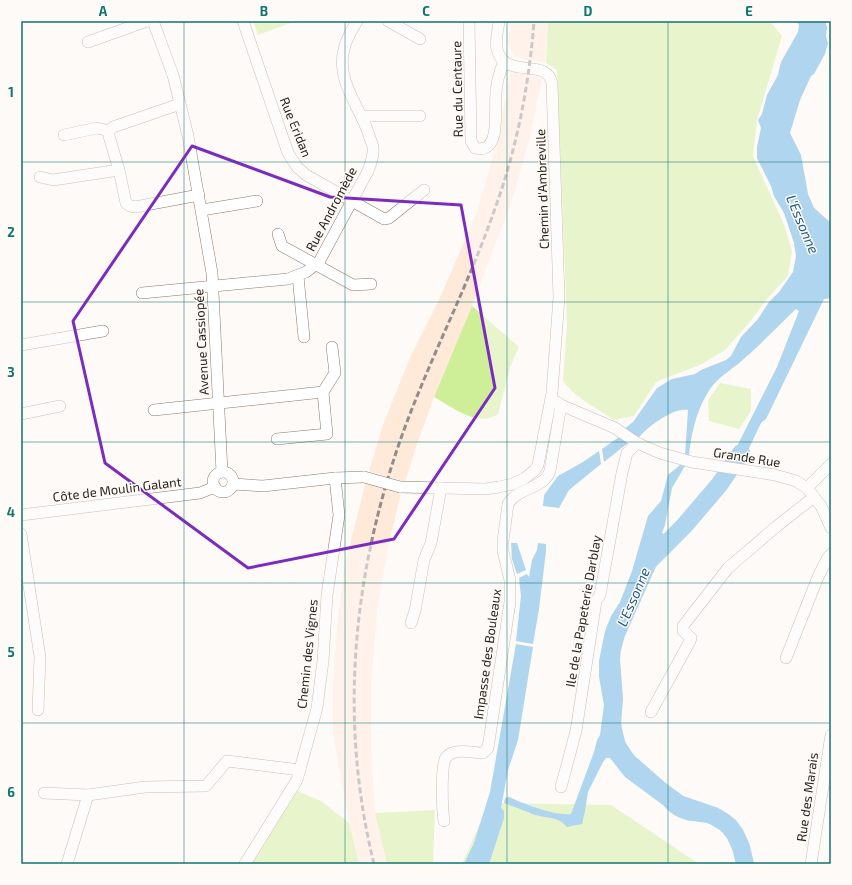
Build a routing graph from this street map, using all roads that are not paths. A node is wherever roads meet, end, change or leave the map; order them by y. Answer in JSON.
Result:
{"nodes":[{"id":1,"x":147,"y":21,"type":"edge"},
{"id":2,"x":153,"y":21,"type":"edge"},
{"id":3,"x":243,"y":21,"type":"edge"},
{"id":4,"x":357,"y":21,"type":"edge"},
{"id":5,"x":388,"y":21,"type":"edge"},
{"id":6,"x":469,"y":21,"type":"edge"},
{"id":7,"x":500,"y":21,"type":"edge"},
{"id":8,"x":420,"y":39,"type":"dead end"},
{"id":9,"x":88,"y":42,"type":"dead end"},
{"id":10,"x":504,"y":61,"type":"junction"},
{"id":11,"x":180,"y":104,"type":"junction"},
{"id":12,"x":361,"y":116,"type":"junction"},
{"id":13,"x":420,"y":116,"type":"dead end"},
{"id":14,"x":109,"y":131,"type":"junction"},
{"id":15,"x":64,"y":135,"type":"dead end"},
{"id":16,"x":119,"y":170,"type":"junction"},
{"id":17,"x":40,"y":177,"type":"dead end"},
{"id":18,"x":424,"y":190,"type":"dead end"},
{"id":19,"x":199,"y":195,"type":"junction"},
{"id":20,"x":257,"y":201,"type":"dead end"},
{"id":21,"x":352,"y":201,"type":"junction"},
{"id":22,"x":202,"y":210,"type":"junction"},
{"id":23,"x":278,"y":234,"type":"dead end"},
{"id":24,"x":316,"y":265,"type":"junction"},
{"id":25,"x":298,"y":276,"type":"junction"},
{"id":26,"x":371,"y":284,"type":"dead end"},
{"id":27,"x":213,"y":286,"type":"junction"},
{"id":28,"x":142,"y":293,"type":"dead end"},
{"id":29,"x":103,"y":331,"type":"dead end"},
{"id":30,"x":304,"y":337,"type":"dead end"},
{"id":31,"x":21,"y":345,"type":"edge"},
{"id":32,"x":332,"y":347,"type":"dead end"},
{"id":33,"x":323,"y":392,"type":"junction"},
{"id":34,"x":552,"y":393,"type":"junction"},
{"id":35,"x":219,"y":403,"type":"junction"},
{"id":36,"x":561,"y":405,"type":"junction"},
{"id":37,"x":60,"y":406,"type":"dead end"},
{"id":38,"x":154,"y":410,"type":"dead end"},
{"id":39,"x":21,"y":414,"type":"edge"},
{"id":40,"x":277,"y":439,"type":"dead end"},
{"id":41,"x":637,"y":443,"type":"junction"},
{"id":42,"x":831,"y":464,"type":"edge"},
{"id":43,"x":222,"y":472,"type":"junction"},
{"id":44,"x":335,"y":478,"type":"junction"},
{"id":45,"x":233,"y":484,"type":"junction"},
{"id":46,"x":214,"y":487,"type":"junction"},
{"id":47,"x":441,"y":488,"type":"junction"},
{"id":48,"x":807,"y":488,"type":"junction"},
{"id":49,"x":814,"y":497,"type":"junction"},
{"id":50,"x":21,"y":515,"type":"edge"},
{"id":51,"x":831,"y":528,"type":"edge"},
{"id":52,"x":21,"y":534,"type":"edge"},
{"id":53,"x":831,"y":554,"type":"edge"},
{"id":54,"x":412,"y":623,"type":"dead end"},
{"id":55,"x":786,"y":658,"type":"dead end"},
{"id":56,"x":38,"y":710,"type":"dead end"},
{"id":57,"x":651,"y":712,"type":"dead end"},
{"id":58,"x":831,"y":735,"type":"edge"},
{"id":59,"x":300,"y":770,"type":"junction"},
{"id":60,"x":561,"y":787,"type":"dead end"},
{"id":61,"x":44,"y":793,"type":"dead end"},
{"id":62,"x":88,"y":795,"type":"junction"},
{"id":63,"x":444,"y":821,"type":"dead end"},
{"id":64,"x":67,"y":864,"type":"edge"},
{"id":65,"x":245,"y":864,"type":"edge"},
{"id":66,"x":812,"y":864,"type":"edge"}],
"edges":[{"from":1,"to":9,"type":"street"},
{"from":2,"to":11,"type":"street","name":"Avenue Cassiopée"},
{"from":3,"to":21,"type":"street","name":"Rue Eridan"},
{"from":4,"to":12,"type":"street","name":"Rue Andromède"},
{"from":5,"to":8,"type":"street"},
{"from":6,"to":10,"type":"street","name":"Rue du Centaure"},
{"from":7,"to":10,"type":"street"},
{"from":10,"to":34,"type":"street","name":"Chemin d'Ambreville"},
{"from":11,"to":14,"type":"street"},
{"from":11,"to":19,"type":"street","name":"Avenue Cassiopée"},
{"from":12,"to":13,"type":"street"},
{"from":12,"to":21,"type":"street","name":"Rue Andromède"},
{"from":14,"to":15,"type":"street"},
{"from":14,"to":16,"type":"street"},
{"from":16,"to":17,"type":"street"},
{"from":16,"to":19,"type":"street"},
{"from":18,"to":21,"type":"street","name":"Rue Eridan"},
{"from":19,"to":22,"type":"street","name":"Avenue Cassiopée"},
{"from":20,"to":22,"type":"street"},
{"from":21,"to":24,"type":"street","name":"Rue Andromède"},
{"from":22,"to":27,"type":"street","name":"Avenue Cassiopée"},
{"from":23,"to":24,"type":"street"},
{"from":24,"to":25,"type":"street","name":"Rue Andromède"},
{"from":24,"to":26,"type":"street"},
{"from":25,"to":27,"type":"street","name":"Rue Andromède"},
{"from":25,"to":30,"type":"street"},
{"from":27,"to":28,"type":"street","name":"Rue Andromède"},
{"from":27,"to":35,"type":"street","name":"Avenue Cassiopée"},
{"from":29,"to":31,"type":"street"},
{"from":32,"to":33,"type":"street"},
{"from":33,"to":35,"type":"street"},
{"from":33,"to":40,"type":"street"},
{"from":34,"to":36,"type":"street"},
{"from":34,"to":47,"type":"street","name":"Côte de Moulin Galant"},
{"from":35,"to":38,"type":"street"},
{"from":35,"to":43,"type":"street","name":"Avenue Cassiopée"},
{"from":36,"to":41,"type":"street","name":"Grande Rue"},
{"from":36,"to":63,"type":"street","name":"Impasse des Bouleaux"},
{"from":37,"to":39,"type":"street"},
{"from":41,"to":48,"type":"street","name":"Grande Rue"},
{"from":41,"to":60,"type":"street","name":"Ile de la Papeterie Darblay"},
{"from":42,"to":48,"type":"street"},
{"from":43,"to":45,"type":"street"},
{"from":43,"to":46,"type":"street"},
{"from":44,"to":45,"type":"street","name":"Côte de Moulin Galant"},
{"from":44,"to":47,"type":"street","name":"Côte de Moulin Galant","bridge":true},
{"from":44,"to":59,"type":"street","name":"Chemin des Vignes"},
{"from":45,"to":46,"type":"street","name":"Côte de Moulin Galant"},
{"from":46,"to":50,"type":"street","name":"Côte de Moulin Galant"},
{"from":47,"to":54,"type":"street"},
{"from":48,"to":49,"type":"street","name":"Grande Rue"},
{"from":49,"to":51,"type":"street","name":"Grande Rue"},
{"from":49,"to":57,"type":"street"},
{"from":52,"to":56,"type":"street"},
{"from":53,"to":55,"type":"street"},
{"from":58,"to":66,"type":"street","name":"Rue des Marais"},
{"from":59,"to":62,"type":"street"},
{"from":59,"to":65,"type":"street","name":"Chemin des Vignes"},
{"from":61,"to":62,"type":"street"},
{"from":62,"to":64,"type":"street"}]}
